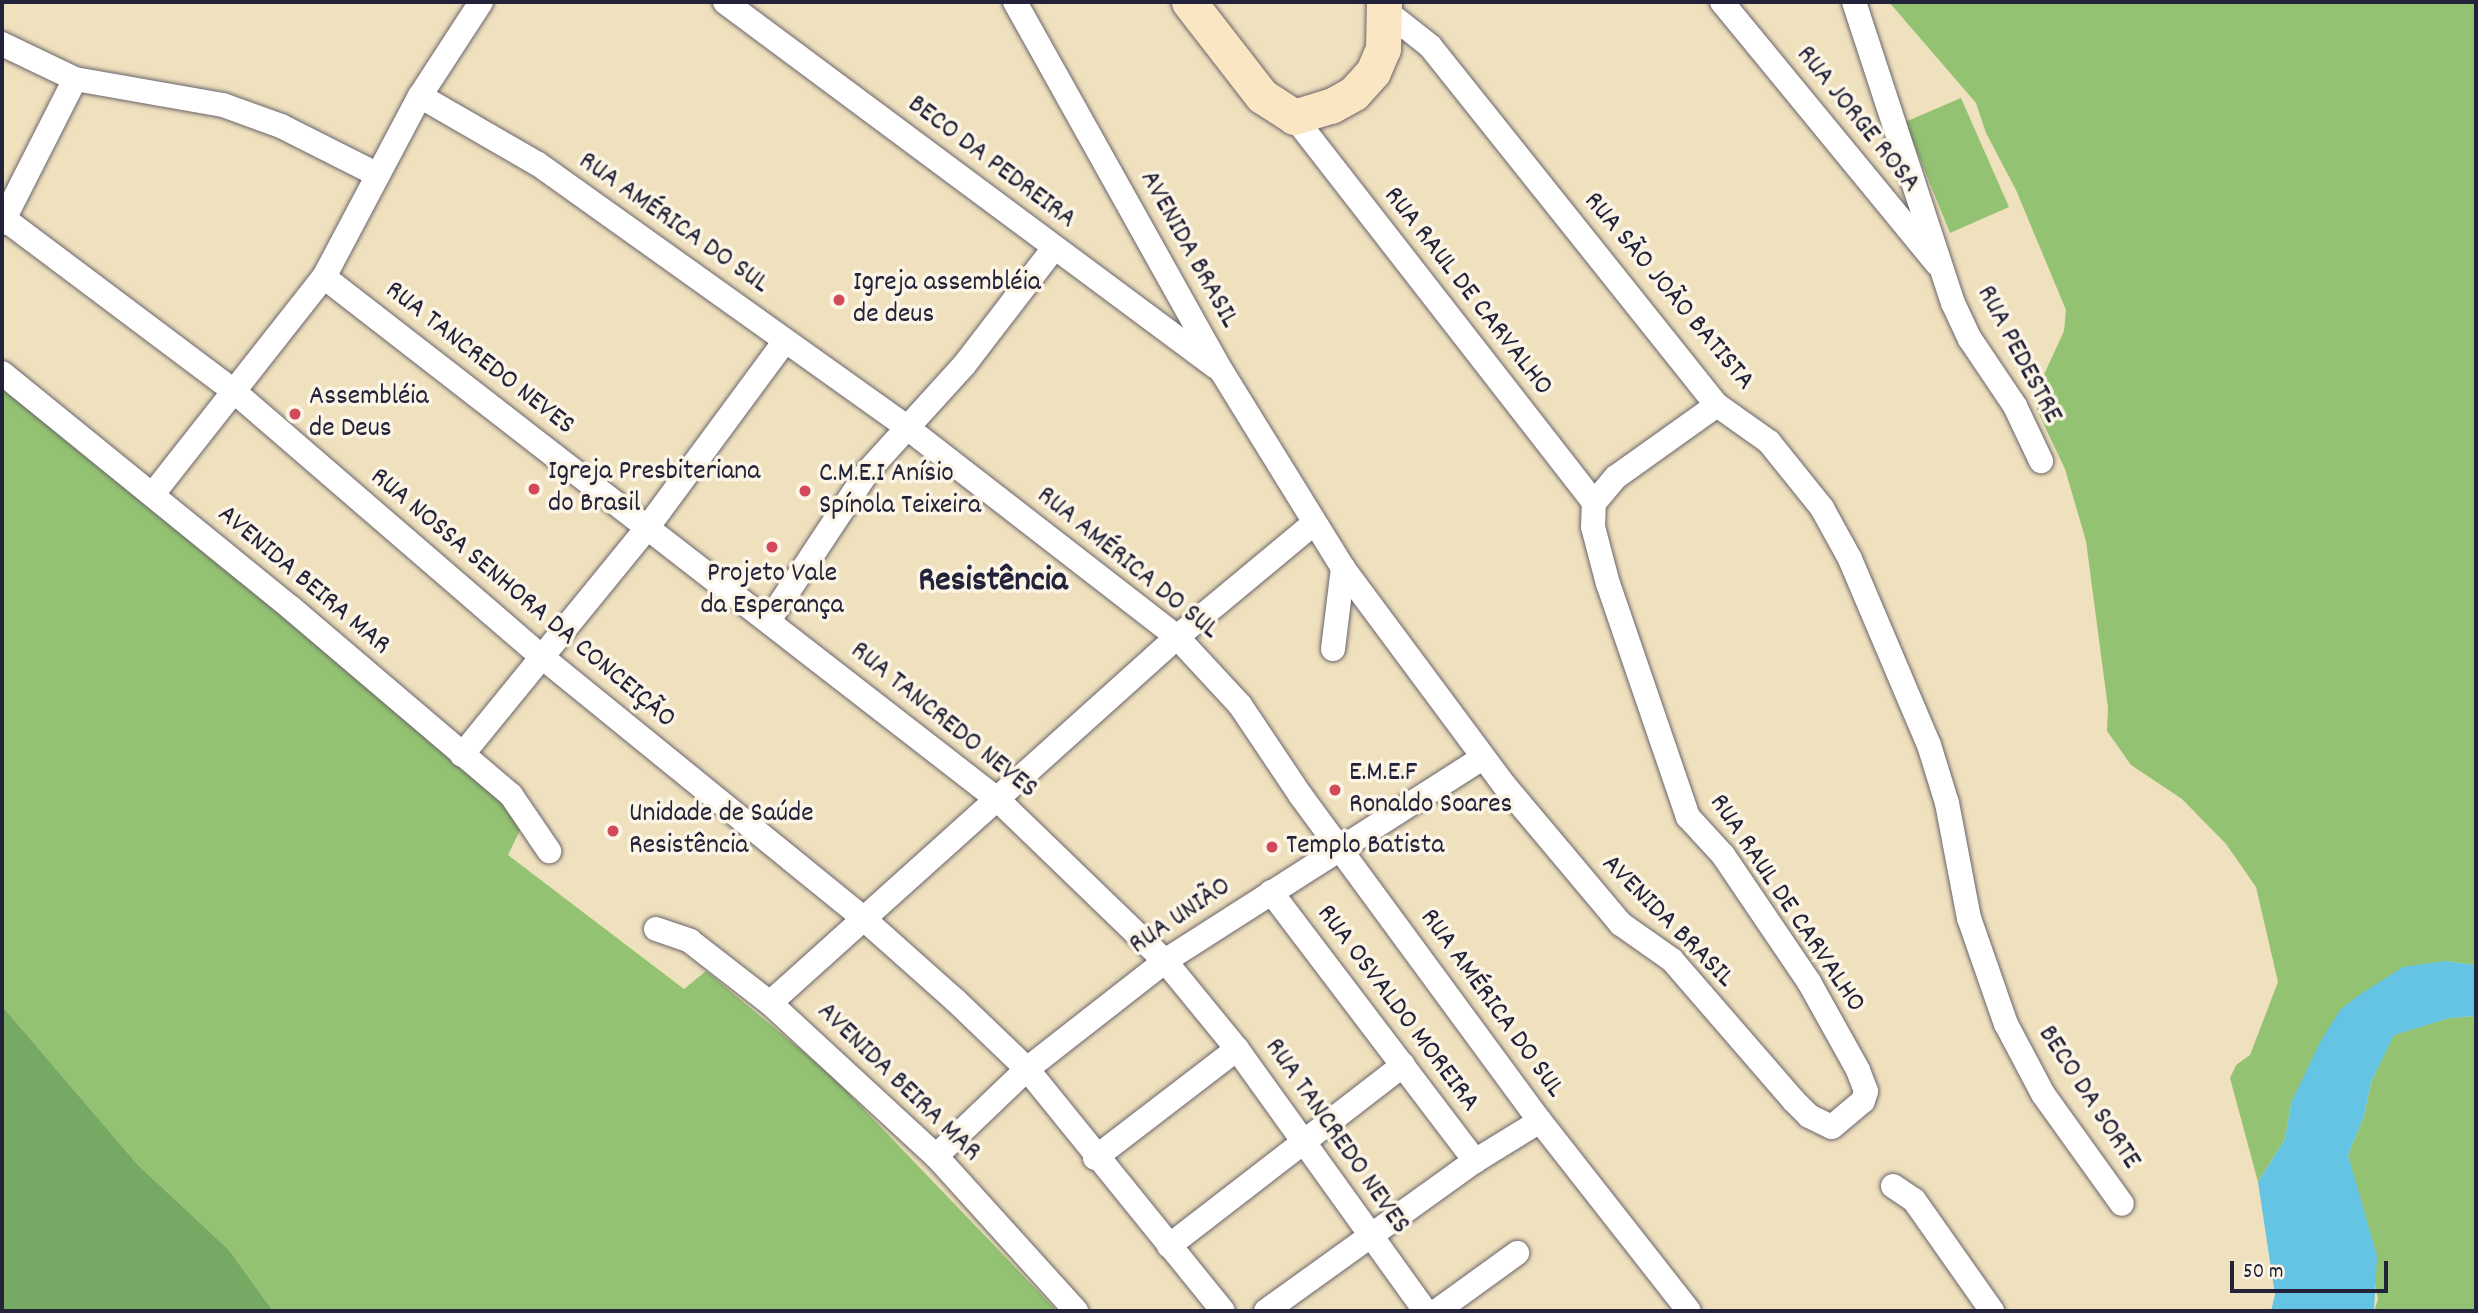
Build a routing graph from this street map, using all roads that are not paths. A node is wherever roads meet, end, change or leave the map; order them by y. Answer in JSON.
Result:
{"nodes":[{"id":1,"x":481,"y":2,"type":"edge"},
{"id":2,"x":725,"y":2,"type":"edge"},
{"id":3,"x":1015,"y":2,"type":"edge"},
{"id":4,"x":1189,"y":2,"type":"edge"},
{"id":5,"x":1722,"y":2,"type":"edge"},
{"id":6,"x":1854,"y":2,"type":"edge"},
{"id":7,"x":1386,"y":7,"type":"edge"},
{"id":8,"x":2,"y":44,"type":"edge"},
{"id":9,"x":75,"y":79,"type":"junction"},
{"id":10,"x":420,"y":96,"type":"junction"},
{"id":11,"x":1294,"y":117,"type":"junction"},
{"id":12,"x":376,"y":174,"type":"junction"},
{"id":13,"x":4,"y":221,"type":"edge"},
{"id":14,"x":1054,"y":248,"type":"junction"},
{"id":15,"x":1947,"y":276,"type":"junction"},
{"id":16,"x":324,"y":277,"type":"junction"},
{"id":17,"x":785,"y":341,"type":"junction"},
{"id":18,"x":1222,"y":372,"type":"junction"},
{"id":19,"x":2,"y":373,"type":"edge"},
{"id":20,"x":236,"y":393,"type":"junction"},
{"id":21,"x":1717,"y":405,"type":"junction"},
{"id":22,"x":909,"y":429,"type":"junction"},
{"id":23,"x":2041,"y":461,"type":"dead end"},
{"id":24,"x":153,"y":494,"type":"junction"},
{"id":25,"x":1594,"y":503,"type":"junction"},
{"id":26,"x":1313,"y":524,"type":"junction"},
{"id":27,"x":647,"y":528,"type":"junction"},
{"id":28,"x":1339,"y":563,"type":"junction"},
{"id":29,"x":770,"y":619,"type":"junction"},
{"id":30,"x":1177,"y":637,"type":"junction"},
{"id":31,"x":1333,"y":649,"type":"dead end"},
{"id":32,"x":542,"y":657,"type":"junction"},
{"id":33,"x":462,"y":755,"type":"junction"},
{"id":34,"x":1483,"y":758,"type":"junction"},
{"id":35,"x":997,"y":799,"type":"junction"},
{"id":36,"x":1339,"y":848,"type":"junction"},
{"id":37,"x":549,"y":851,"type":"dead end"},
{"id":38,"x":1270,"y":892,"type":"junction"},
{"id":39,"x":864,"y":919,"type":"junction"},
{"id":40,"x":656,"y":929,"type":"dead end"},
{"id":41,"x":1977,"y":945,"type":"joint"},
{"id":42,"x":1165,"y":961,"type":"junction"},
{"id":43,"x":769,"y":1003,"type":"junction"},
{"id":44,"x":1237,"y":1049,"type":"junction"},
{"id":45,"x":1403,"y":1065,"type":"junction"},
{"id":46,"x":1027,"y":1069,"type":"junction"},
{"id":47,"x":1851,"y":1115,"type":"joint"},
{"id":48,"x":1540,"y":1121,"type":"junction"},
{"id":49,"x":1304,"y":1141,"type":"junction"},
{"id":50,"x":936,"y":1156,"type":"junction"},
{"id":51,"x":1096,"y":1158,"type":"junction"},
{"id":52,"x":1475,"y":1161,"type":"junction"},
{"id":53,"x":1893,"y":1186,"type":"dead end"},
{"id":54,"x":2122,"y":1204,"type":"dead end"},
{"id":55,"x":1371,"y":1239,"type":"junction"},
{"id":56,"x":1169,"y":1246,"type":"junction"},
{"id":57,"x":1517,"y":1253,"type":"dead end"},
{"id":58,"x":1076,"y":1311,"type":"edge"},
{"id":59,"x":1223,"y":1311,"type":"edge"},
{"id":60,"x":1266,"y":1311,"type":"edge"},
{"id":61,"x":1425,"y":1311,"type":"edge"},
{"id":62,"x":1437,"y":1311,"type":"edge"},
{"id":63,"x":1689,"y":1311,"type":"edge"},
{"id":64,"x":1992,"y":1311,"type":"edge"}],
"edges":[{"from":1,"to":10,"type":"street"},
{"from":2,"to":14,"type":"street","name":"BECO DA PEDREIRA"},
{"from":3,"to":18,"type":"street","name":"AVENIDA BRASIL"},
{"from":4,"to":11,"type":"main road"},
{"from":5,"to":15,"type":"street","name":"RUA JORGE ROSA"},
{"from":6,"to":15,"type":"street","name":"RUA PEDESTRE"},
{"from":7,"to":11,"type":"main road"},
{"from":7,"to":21,"type":"street","name":"RUA SÃO JOÃO BATISTA"},
{"from":8,"to":9,"type":"street"},
{"from":9,"to":12,"type":"street"},
{"from":9,"to":13,"type":"street"},
{"from":10,"to":12,"type":"street"},
{"from":10,"to":17,"type":"street","name":"RUA AMÉRICA DO SUL"},
{"from":11,"to":25,"type":"street","name":"RUA RAUL DE CARVALHO"},
{"from":12,"to":16,"type":"street"},
{"from":13,"to":20,"type":"street","name":"RUA NOSSA SENHORA DA CONCEIÇÃO"},
{"from":14,"to":18,"type":"street","name":"BECO DA PEDREIRA"},
{"from":14,"to":22,"type":"street"},
{"from":15,"to":23,"type":"street","name":"RUA PEDESTRE"},
{"from":16,"to":20,"type":"street"},
{"from":16,"to":27,"type":"street","name":"RUA TANCREDO NEVES"},
{"from":17,"to":22,"type":"street","name":"RUA AMÉRICA DO SUL"},
{"from":17,"to":27,"type":"street"},
{"from":18,"to":26,"type":"street","name":"AVENIDA BRASIL"},
{"from":19,"to":24,"type":"street","name":"AVENIDA BEIRA MAR"},
{"from":20,"to":24,"type":"street"},
{"from":20,"to":32,"type":"street","name":"RUA NOSSA SENHORA DA CONCEIÇÃO"},
{"from":21,"to":25,"type":"street"},
{"from":21,"to":41,"type":"street","name":"RUA SÃO JOÃO BATISTA"},
{"from":22,"to":29,"type":"street"},
{"from":22,"to":30,"type":"street","name":"RUA AMÉRICA DO SUL"},
{"from":24,"to":33,"type":"street","name":"AVENIDA BEIRA MAR"},
{"from":25,"to":47,"type":"street","name":"RUA RAUL DE CARVALHO"},
{"from":26,"to":28,"type":"street","name":"AVENIDA BRASIL"},
{"from":26,"to":30,"type":"street"},
{"from":27,"to":29,"type":"street","name":"RUA TANCREDO NEVES"},
{"from":27,"to":32,"type":"street"},
{"from":28,"to":31,"type":"street"},
{"from":28,"to":34,"type":"street","name":"AVENIDA BRASIL"},
{"from":29,"to":35,"type":"street","name":"RUA TANCREDO NEVES"},
{"from":30,"to":35,"type":"street"},
{"from":30,"to":36,"type":"street","name":"RUA AMÉRICA DO SUL"},
{"from":32,"to":33,"type":"street"},
{"from":32,"to":39,"type":"street","name":"RUA NOSSA SENHORA DA CONCEIÇÃO"},
{"from":33,"to":37,"type":"street","name":"AVENIDA BEIRA MAR"},
{"from":34,"to":36,"type":"street","name":"RUA UNIÃO"},
{"from":34,"to":47,"type":"street","name":"AVENIDA BRASIL"},
{"from":35,"to":39,"type":"street"},
{"from":35,"to":42,"type":"street","name":"RUA TANCREDO NEVES"},
{"from":36,"to":38,"type":"street","name":"RUA UNIÃO"},
{"from":36,"to":48,"type":"street","name":"RUA AMÉRICA DO SUL"},
{"from":38,"to":42,"type":"street","name":"RUA UNIÃO"},
{"from":38,"to":45,"type":"street","name":"RUA OSVALDO MOREIRA"},
{"from":39,"to":43,"type":"street"},
{"from":39,"to":46,"type":"street","name":"RUA NOSSA SENHORA DA CONCEIÇÃO"},
{"from":40,"to":43,"type":"street","name":"AVENIDA BEIRA MAR"},
{"from":41,"to":54,"type":"street","name":"BECO DA SORTE"},
{"from":42,"to":44,"type":"street","name":"RUA TANCREDO NEVES"},
{"from":42,"to":46,"type":"street","name":"RUA UNIÃO"},
{"from":43,"to":50,"type":"street","name":"AVENIDA BEIRA MAR"},
{"from":44,"to":49,"type":"street","name":"RUA TANCREDO NEVES"},
{"from":44,"to":51,"type":"street"},
{"from":45,"to":49,"type":"street"},
{"from":45,"to":52,"type":"street","name":"RUA OSVALDO MOREIRA"},
{"from":46,"to":50,"type":"street","name":"RUA UNIÃO"},
{"from":46,"to":51,"type":"street"},
{"from":48,"to":52,"type":"street"},
{"from":48,"to":63,"type":"street","name":"RUA AMÉRICA DO SUL"},
{"from":49,"to":55,"type":"street","name":"RUA TANCREDO NEVES"},
{"from":49,"to":56,"type":"street"},
{"from":50,"to":58,"type":"street","name":"AVENIDA BEIRA MAR"},
{"from":51,"to":56,"type":"street"},
{"from":52,"to":55,"type":"street"},
{"from":53,"to":64,"type":"street"},
{"from":55,"to":60,"type":"street"},
{"from":55,"to":61,"type":"street","name":"RUA TANCREDO NEVES"},
{"from":56,"to":59,"type":"street"},
{"from":57,"to":62,"type":"street"}]}
